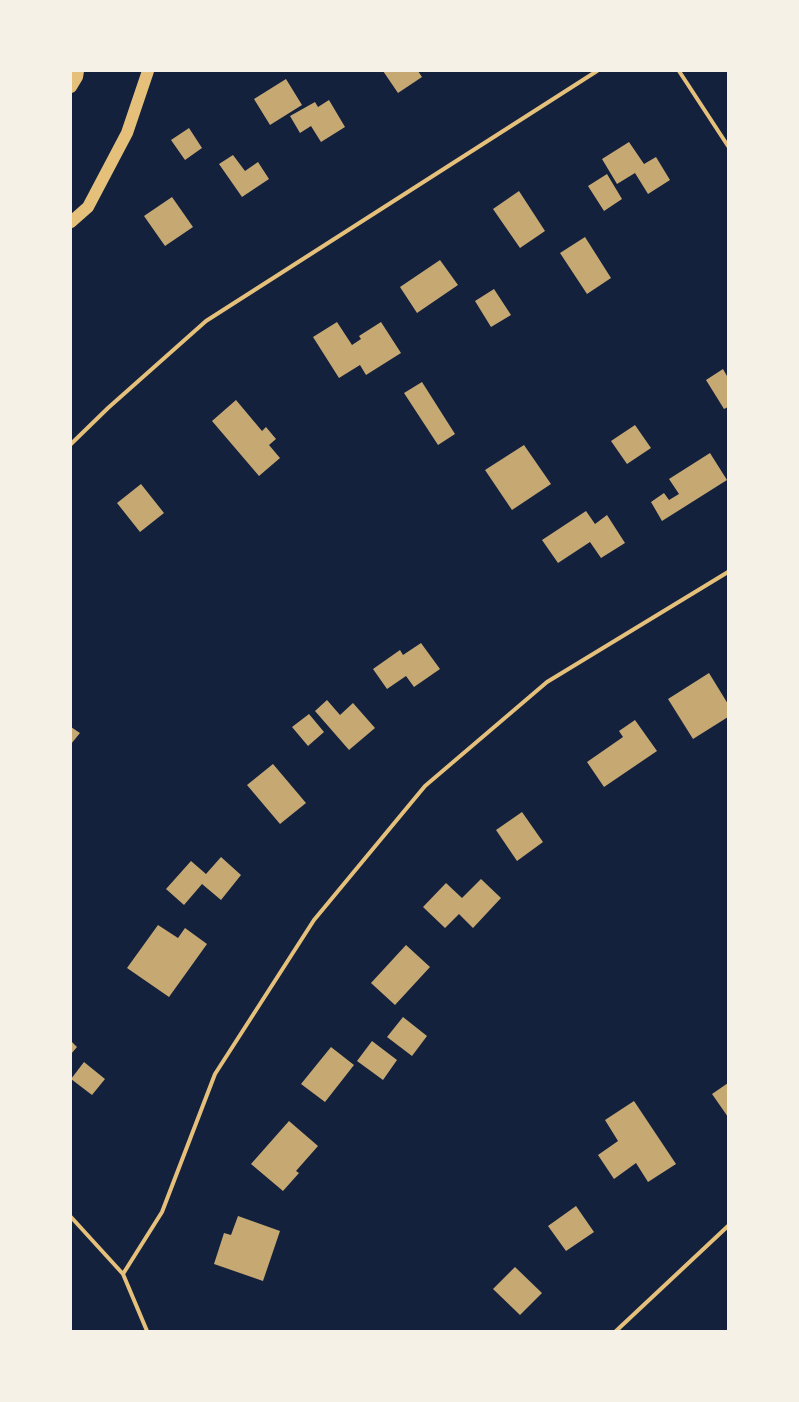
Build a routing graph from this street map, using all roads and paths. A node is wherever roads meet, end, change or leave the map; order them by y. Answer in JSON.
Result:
{"nodes":[{"id":1,"x":78,"y":71,"type":"edge"},
{"id":2,"x":148,"y":71,"type":"edge"},
{"id":3,"x":597,"y":71,"type":"edge"},
{"id":4,"x":679,"y":71,"type":"edge"},
{"id":5,"x":71,"y":87,"type":"edge"},
{"id":6,"x":728,"y":146,"type":"edge"},
{"id":7,"x":71,"y":222,"type":"edge"},
{"id":8,"x":71,"y":444,"type":"edge"},
{"id":9,"x":728,"y":572,"type":"edge"},
{"id":10,"x":71,"y":1217,"type":"edge"},
{"id":11,"x":728,"y":1226,"type":"edge"},
{"id":12,"x":123,"y":1274,"type":"junction"},
{"id":13,"x":147,"y":1331,"type":"edge"},
{"id":14,"x":616,"y":1331,"type":"edge"}],
"edges":[{"from":1,"to":5,"type":"highway"},
{"from":2,"to":7,"type":"highway"},
{"from":3,"to":8,"type":"street"},
{"from":4,"to":6,"type":"street"},
{"from":9,"to":12,"type":"street"},
{"from":10,"to":12,"type":"street"},
{"from":11,"to":14,"type":"street"},
{"from":12,"to":13,"type":"street"}]}
